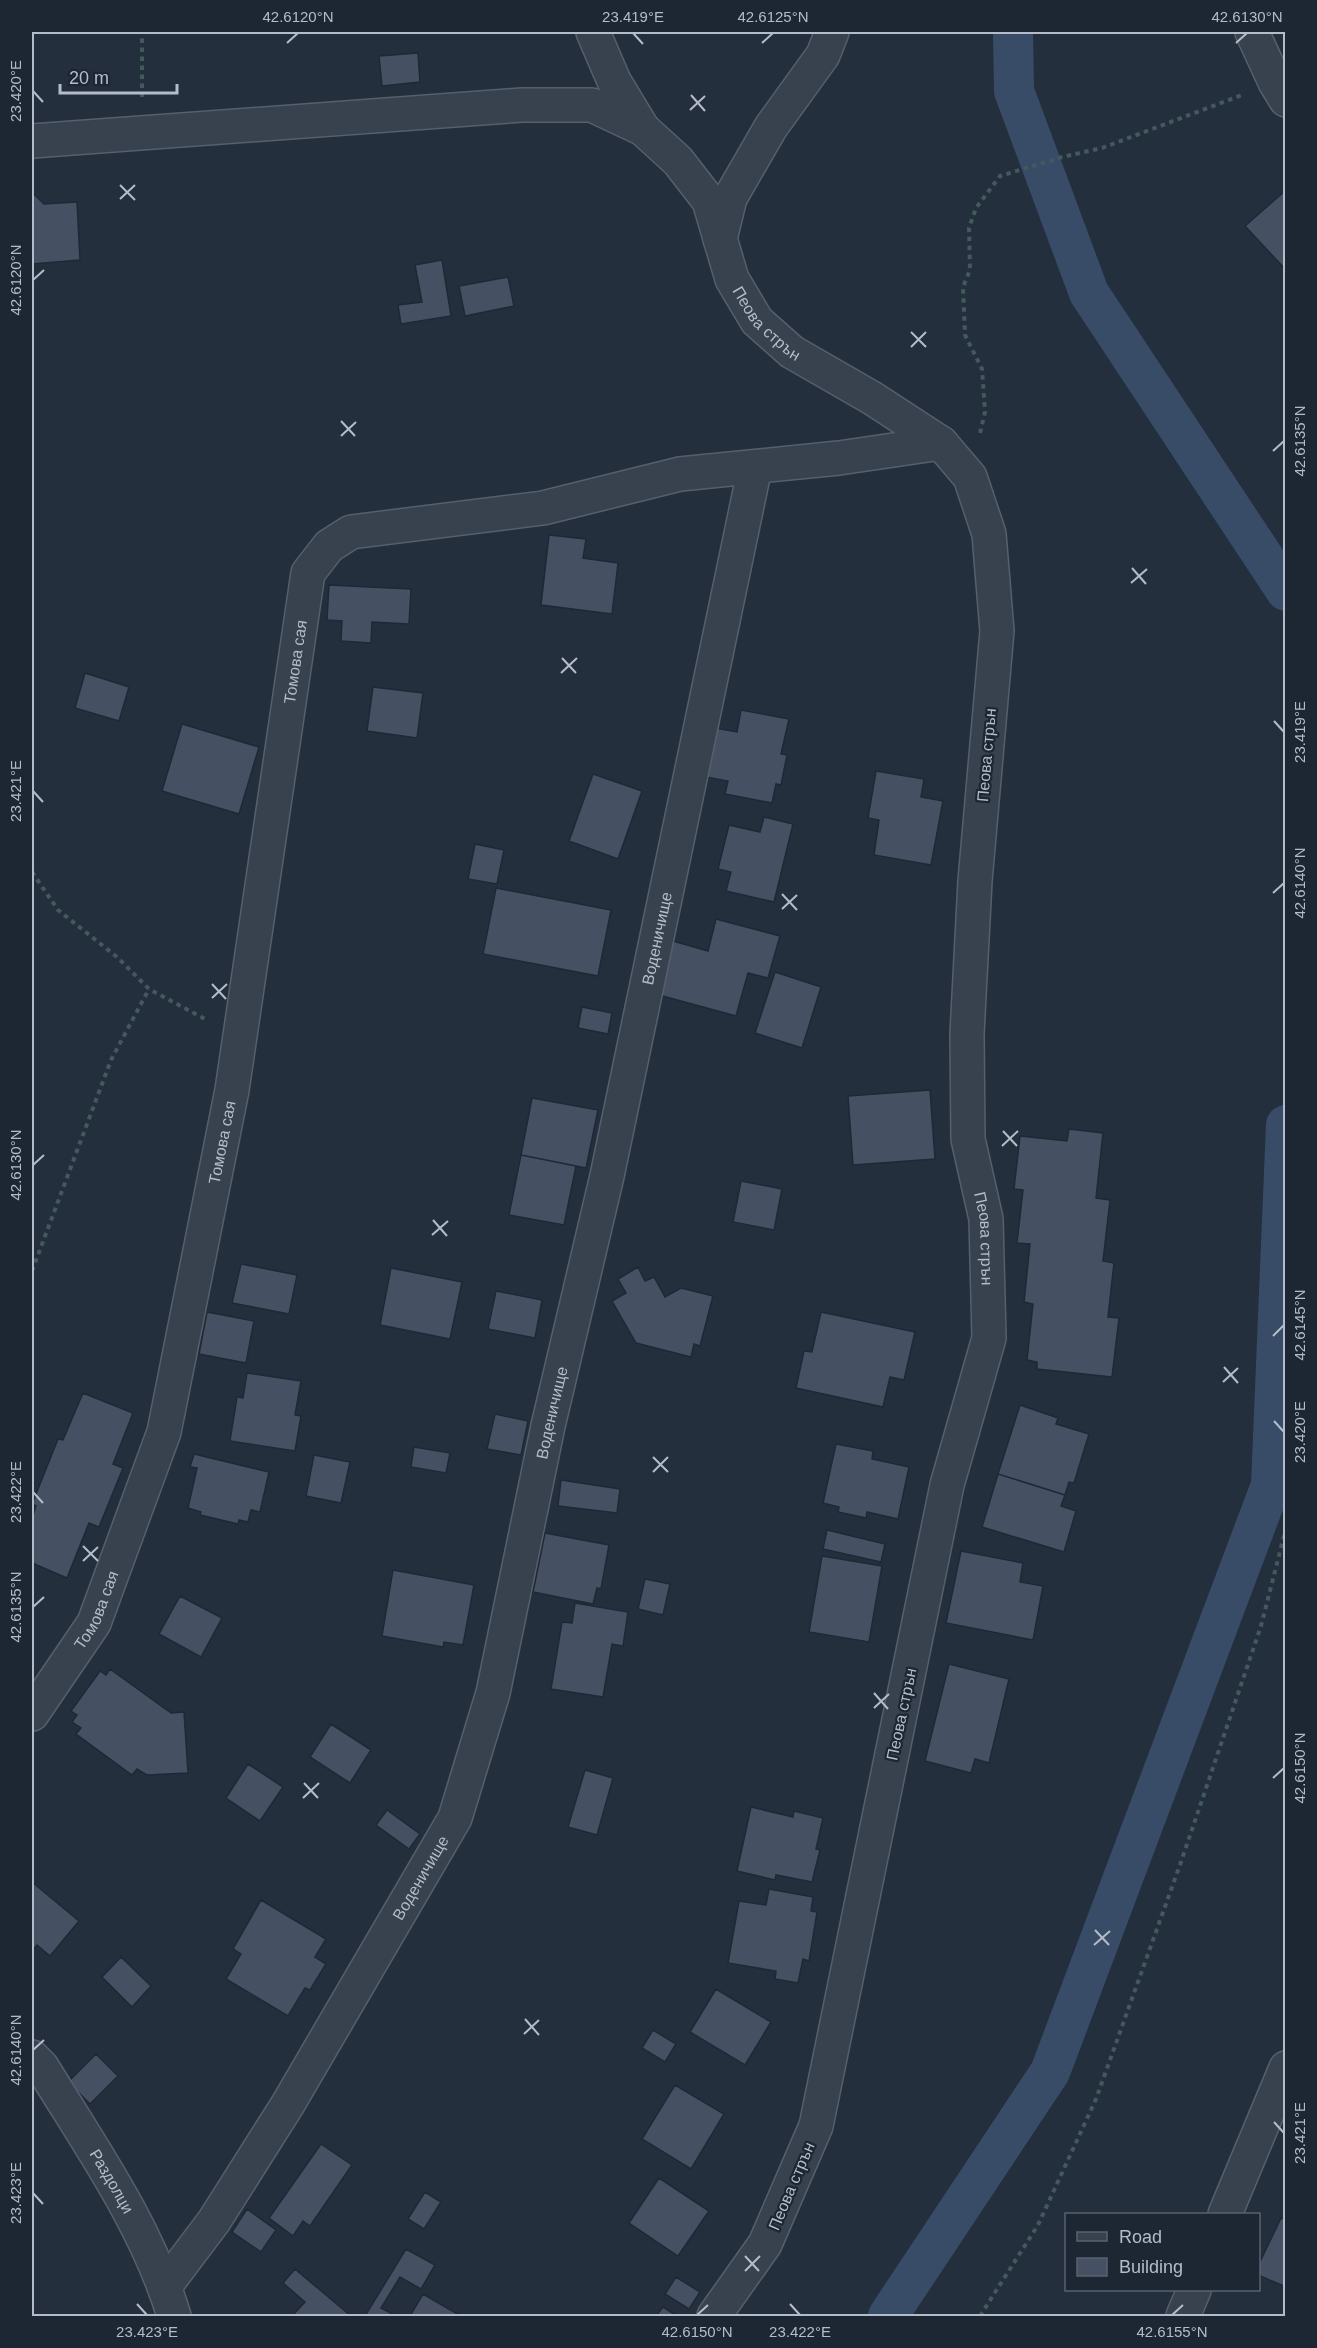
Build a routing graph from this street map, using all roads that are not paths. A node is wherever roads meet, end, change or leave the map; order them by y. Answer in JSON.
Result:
{"nodes":[{"id":1,"x":593,"y":32,"type":"edge"},
{"id":2,"x":832,"y":32,"type":"edge"},
{"id":3,"x":1252,"y":32,"type":"edge"},
{"id":4,"x":1280,"y":91,"type":"edge"},
{"id":5,"x":643,"y":129,"type":"junction"},
{"id":6,"x":32,"y":141,"type":"edge"},
{"id":7,"x":720,"y":239,"type":"junction"},
{"id":8,"x":941,"y":442,"type":"junction"},
{"id":9,"x":755,"y":467,"type":"junction"},
{"id":10,"x":32,"y":1714,"type":"edge"},
{"id":11,"x":32,"y":2057,"type":"edge"},
{"id":12,"x":1286,"y":2068,"type":"edge"},
{"id":13,"x":1225,"y":2213,"type":"edge"},
{"id":14,"x":1193,"y":2291,"type":"edge"},
{"id":15,"x":170,"y":2301,"type":"edge"},
{"id":16,"x":714,"y":2316,"type":"edge"},
{"id":17,"x":1183,"y":2316,"type":"edge"}],
"edges":[{"from":1,"to":5,"type":"street"},
{"from":2,"to":7,"type":"street"},
{"from":3,"to":4,"type":"street"},
{"from":5,"to":6,"type":"street"},
{"from":5,"to":7,"type":"street","name":"Пеова стрън"},
{"from":7,"to":8,"type":"street","name":"Пеова стрън"},
{"from":8,"to":9,"type":"street"},
{"from":8,"to":16,"type":"street","name":"Пеова стрън"},
{"from":9,"to":10,"type":"street","name":"Томова сая"},
{"from":9,"to":15,"type":"street","name":"Воденичище"},
{"from":11,"to":15,"type":"street","name":"Раздолци"},
{"from":12,"to":13,"type":"street"},
{"from":14,"to":17,"type":"street"}]}
